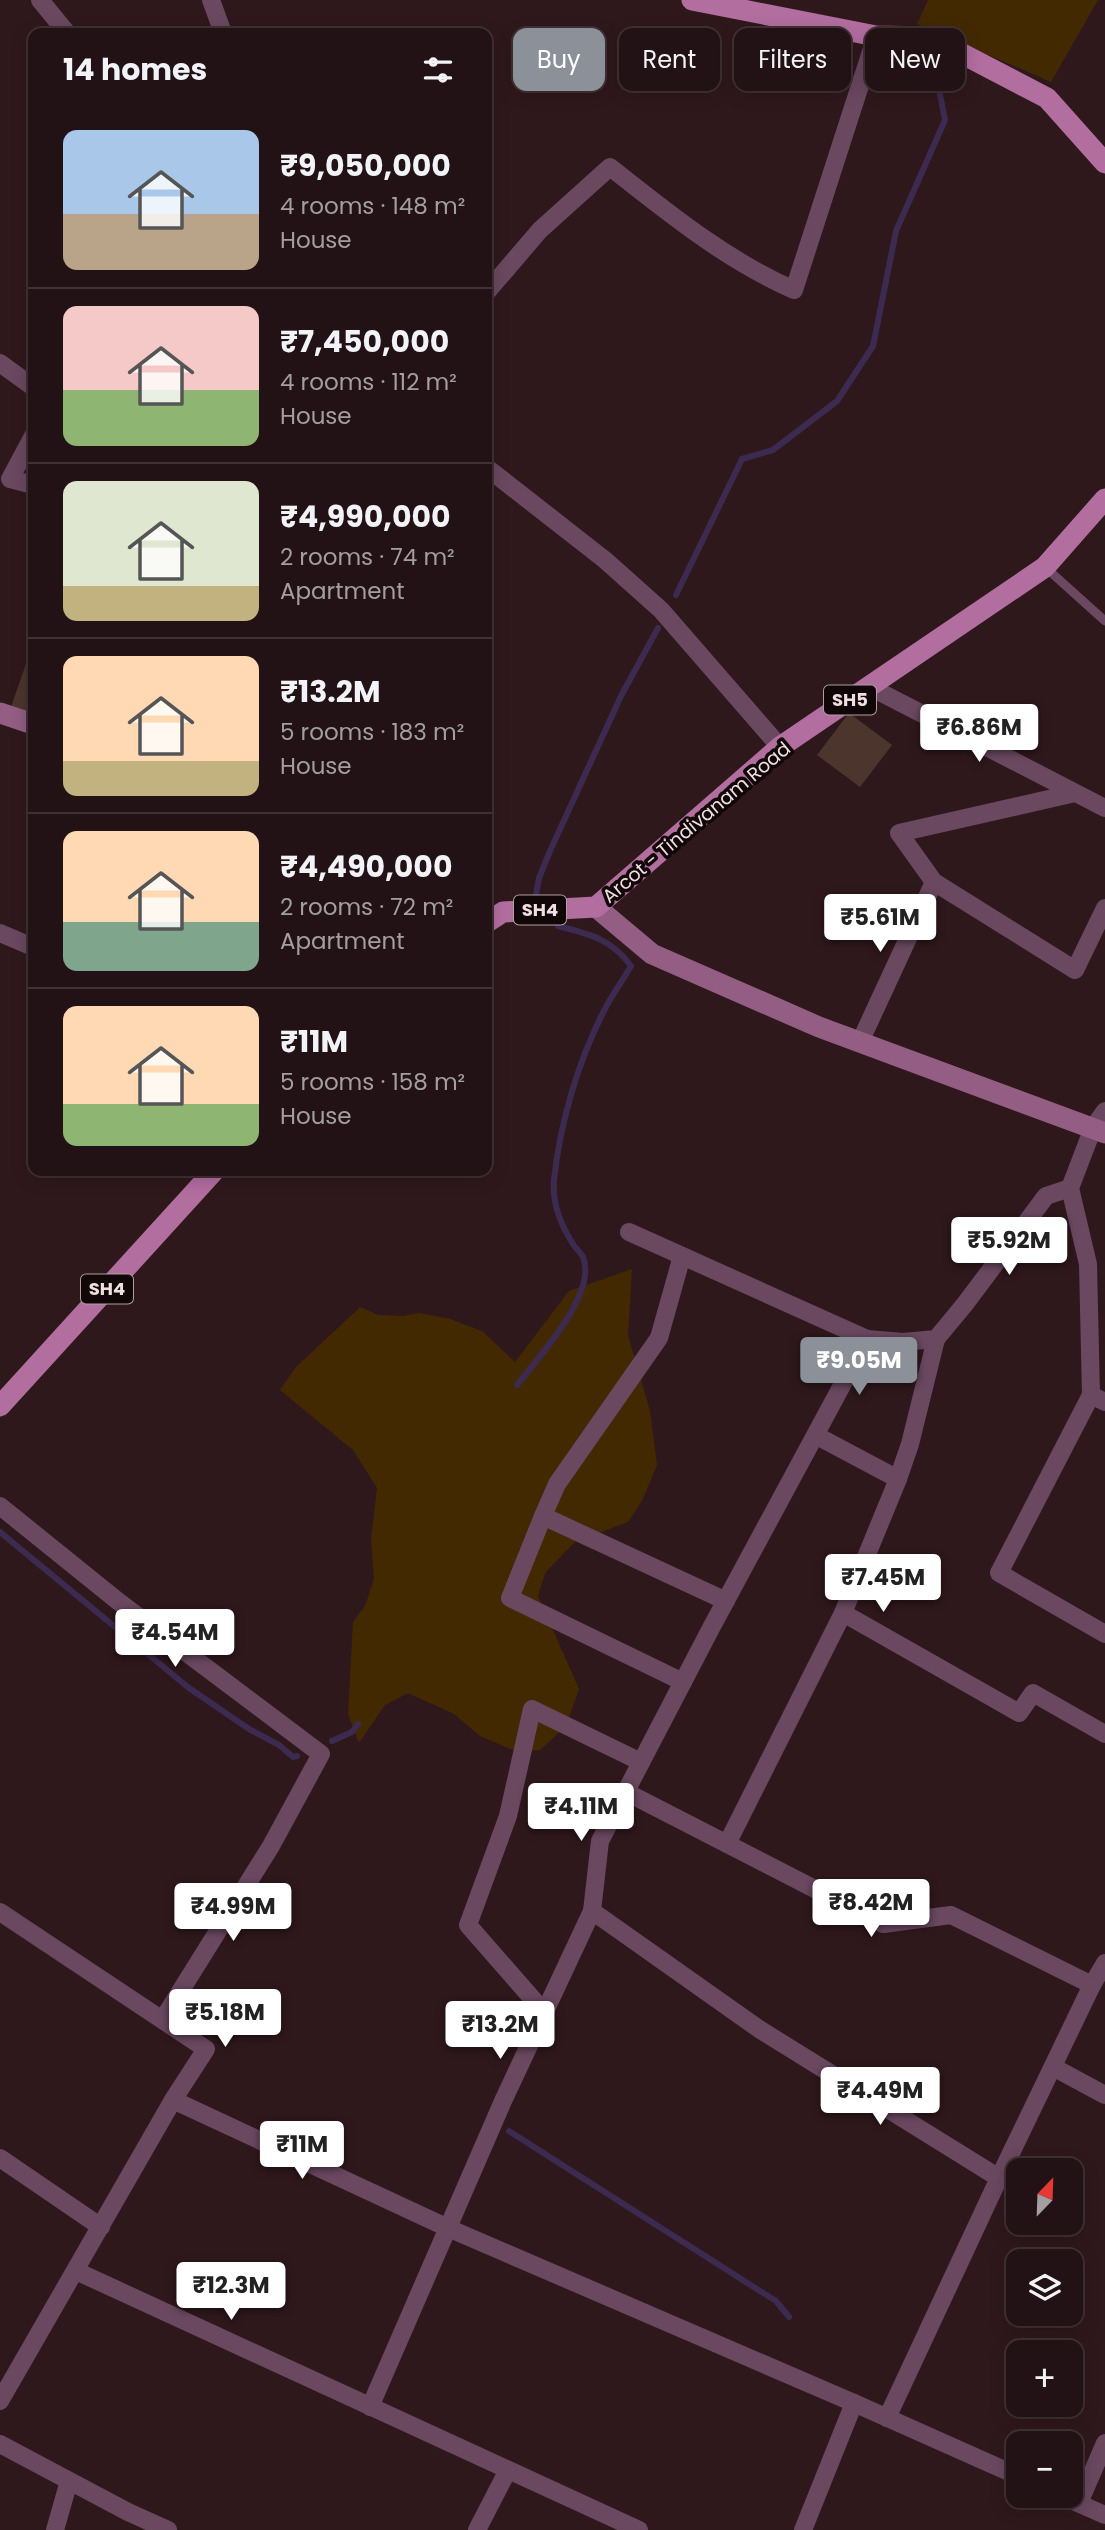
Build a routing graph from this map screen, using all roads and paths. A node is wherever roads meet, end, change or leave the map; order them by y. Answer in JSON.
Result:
{"nodes":[{"id":1,"x":40,"y":0,"type":"edge"},
{"id":2,"x":211,"y":0,"type":"edge"},
{"id":3,"x":692,"y":0,"type":"edge"},
{"id":4,"x":63,"y":28,"type":"edge"},
{"id":5,"x":221,"y":28,"type":"edge"},
{"id":6,"x":865,"y":34,"type":"edge"},
{"id":7,"x":965,"y":55,"type":"edge"},
{"id":8,"x":865,"y":70,"type":"edge"},
{"id":9,"x":1105,"y":163,"type":"edge"},
{"id":10,"x":492,"y":286,"type":"edge"},
{"id":11,"x":0,"y":362,"type":"edge"},
{"id":12,"x":28,"y":383,"type":"edge"},
{"id":13,"x":28,"y":445,"type":"edge"},
{"id":14,"x":492,"y":472,"type":"edge"},
{"id":15,"x":28,"y":484,"type":"edge"},
{"id":16,"x":1105,"y":499,"type":"edge"},
{"id":17,"x":1045,"y":567,"type":"junction"},
{"id":18,"x":1105,"y":621,"type":"edge"},
{"id":19,"x":870,"y":687,"type":"junction"},
{"id":20,"x":0,"y":713,"type":"edge"},
{"id":21,"x":28,"y":722,"type":"edge"},
{"id":22,"x":780,"y":747,"type":"junction"},
{"id":23,"x":1075,"y":793,"type":"junction"},
{"id":24,"x":1105,"y":808,"type":"edge"},
{"id":25,"x":934,"y":882,"type":"junction"},
{"id":26,"x":596,"y":907,"type":"junction"},
{"id":27,"x":1105,"y":908,"type":"edge"},
{"id":28,"x":492,"y":913,"type":"edge"},
{"id":29,"x":0,"y":933,"type":"edge"},
{"id":30,"x":28,"y":945,"type":"edge"},
{"id":31,"x":860,"y":1042,"type":"junction"},
{"id":32,"x":1101,"y":1124,"type":"edge"},
{"id":33,"x":209,"y":1176,"type":"edge"},
{"id":34,"x":1070,"y":1188,"type":"junction"},
{"id":35,"x":629,"y":1233,"type":"dead end"},
{"id":36,"x":682,"y":1256,"type":"junction"},
{"id":37,"x":867,"y":1339,"type":"junction"},
{"id":38,"x":936,"y":1339,"type":"junction"},
{"id":39,"x":1098,"y":1398,"type":"edge"},
{"id":40,"x":0,"y":1406,"type":"edge"},
{"id":41,"x":817,"y":1436,"type":"junction"},
{"id":42,"x":898,"y":1479,"type":"junction"},
{"id":43,"x":0,"y":1506,"type":"edge"},
{"id":44,"x":543,"y":1516,"type":"junction"},
{"id":45,"x":726,"y":1601,"type":"junction"},
{"id":46,"x":843,"y":1613,"type":"junction"},
{"id":47,"x":1105,"y":1634,"type":"edge"},
{"id":48,"x":683,"y":1682,"type":"junction"},
{"id":49,"x":1105,"y":1734,"type":"edge"},
{"id":50,"x":641,"y":1762,"type":"junction"},
{"id":51,"x":626,"y":1792,"type":"junction"},
{"id":52,"x":727,"y":1844,"type":"junction"},
{"id":53,"x":592,"y":1911,"type":"junction"},
{"id":54,"x":0,"y":1912,"type":"edge"},
{"id":55,"x":1105,"y":1963,"type":"edge"},
{"id":56,"x":1092,"y":1985,"type":"junction"},
{"id":57,"x":544,"y":2012,"type":"junction"},
{"id":58,"x":163,"y":2020,"type":"junction"},
{"id":59,"x":1053,"y":2067,"type":"junction"},
{"id":60,"x":1105,"y":2095,"type":"edge"},
{"id":61,"x":173,"y":2100,"type":"junction"},
{"id":62,"x":0,"y":2158,"type":"edge"},
{"id":63,"x":999,"y":2178,"type":"junction"},
{"id":64,"x":101,"y":2227,"type":"junction"},
{"id":65,"x":448,"y":2228,"type":"junction"},
{"id":66,"x":76,"y":2271,"type":"junction"},
{"id":67,"x":0,"y":2401,"type":"edge"},
{"id":68,"x":854,"y":2403,"type":"junction"},
{"id":69,"x":370,"y":2407,"type":"junction"},
{"id":70,"x":887,"y":2418,"type":"junction"},
{"id":71,"x":1105,"y":2443,"type":"edge"},
{"id":72,"x":0,"y":2444,"type":"edge"},
{"id":73,"x":508,"y":2470,"type":"junction"},
{"id":74,"x":1006,"y":2471,"type":"edge"},
{"id":75,"x":69,"y":2481,"type":"junction"},
{"id":76,"x":1083,"y":2494,"type":"edge"},
{"id":77,"x":1083,"y":2505,"type":"edge"},
{"id":78,"x":1105,"y":2515,"type":"edge"},
{"id":79,"x":144,"y":2525,"type":"edge"},
{"id":80,"x":55,"y":2530,"type":"edge"},
{"id":81,"x":168,"y":2530,"type":"edge"},
{"id":82,"x":477,"y":2530,"type":"edge"},
{"id":83,"x":639,"y":2530,"type":"edge"},
{"id":84,"x":803,"y":2530,"type":"edge"}],
"edges":[{"from":1,"to":4,"type":"street"},
{"from":2,"to":5,"type":"street"},
{"from":3,"to":6,"type":"main road"},
{"from":7,"to":9,"type":"main road"},
{"from":8,"to":10,"type":"street"},
{"from":11,"to":12,"type":"street"},
{"from":13,"to":15,"type":"street"},
{"from":14,"to":22,"type":"street"},
{"from":16,"to":17,"type":"main road","name":"Arcot - Tindivanam Road","number":"SH5"},
{"from":17,"to":18,"type":"lane"},
{"from":17,"to":19,"type":"main road","name":"Arcot - Tindivanam Road","number":"SH5"},
{"from":19,"to":22,"type":"main road","name":"Arcot - Tindivanam Road","number":"SH5"},
{"from":19,"to":23,"type":"street"},
{"from":20,"to":21,"type":"main road"},
{"from":22,"to":26,"type":"main road","name":"Arcot - Tindivanam Road","number":"SH5"},
{"from":23,"to":24,"type":"street"},
{"from":23,"to":25,"type":"street"},
{"from":25,"to":27,"type":"street"},
{"from":25,"to":31,"type":"street"},
{"from":26,"to":28,"type":"main road","number":"SH4"},
{"from":26,"to":31,"type":"main road","name":"Arcot - Tindivanam Road"},
{"from":29,"to":30,"type":"street"},
{"from":31,"to":32,"type":"main road","name":"Arcot - Tindivanam Road"},
{"from":32,"to":34,"type":"street"},
{"from":33,"to":40,"type":"main road","number":"SH4"},
{"from":34,"to":38,"type":"street"},
{"from":34,"to":39,"type":"street"},
{"from":35,"to":36,"type":"street"},
{"from":36,"to":37,"type":"street"},
{"from":36,"to":44,"type":"street"},
{"from":37,"to":38,"type":"street"},
{"from":37,"to":41,"type":"street"},
{"from":38,"to":42,"type":"street"},
{"from":39,"to":47,"type":"street"},
{"from":41,"to":42,"type":"street"},
{"from":41,"to":45,"type":"street"},
{"from":42,"to":46,"type":"street"},
{"from":43,"to":58,"type":"street"},
{"from":44,"to":45,"type":"street"},
{"from":44,"to":48,"type":"street"},
{"from":45,"to":48,"type":"street"},
{"from":46,"to":49,"type":"street"},
{"from":46,"to":52,"type":"street"},
{"from":48,"to":50,"type":"street"},
{"from":50,"to":51,"type":"street"},
{"from":50,"to":57,"type":"street"},
{"from":51,"to":52,"type":"street"},
{"from":51,"to":53,"type":"street"},
{"from":52,"to":56,"type":"street"},
{"from":53,"to":57,"type":"street"},
{"from":53,"to":63,"type":"street"},
{"from":54,"to":58,"type":"street"},
{"from":55,"to":56,"type":"street"},
{"from":56,"to":59,"type":"street"},
{"from":57,"to":65,"type":"street"},
{"from":58,"to":61,"type":"street"},
{"from":59,"to":60,"type":"street"},
{"from":59,"to":63,"type":"street"},
{"from":61,"to":64,"type":"street"},
{"from":61,"to":65,"type":"street"},
{"from":62,"to":64,"type":"street"},
{"from":63,"to":70,"type":"street"},
{"from":64,"to":66,"type":"street"},
{"from":65,"to":68,"type":"street"},
{"from":65,"to":69,"type":"street"},
{"from":66,"to":67,"type":"street"},
{"from":66,"to":69,"type":"street"},
{"from":68,"to":70,"type":"street"},
{"from":68,"to":84,"type":"street"},
{"from":69,"to":73,"type":"street"},
{"from":70,"to":74,"type":"street"},
{"from":71,"to":76,"type":"street"},
{"from":72,"to":75,"type":"street"},
{"from":73,"to":82,"type":"street"},
{"from":73,"to":83,"type":"street"},
{"from":75,"to":79,"type":"street"},
{"from":75,"to":80,"type":"street"},
{"from":77,"to":78,"type":"street"},
{"from":79,"to":81,"type":"street"}]}
